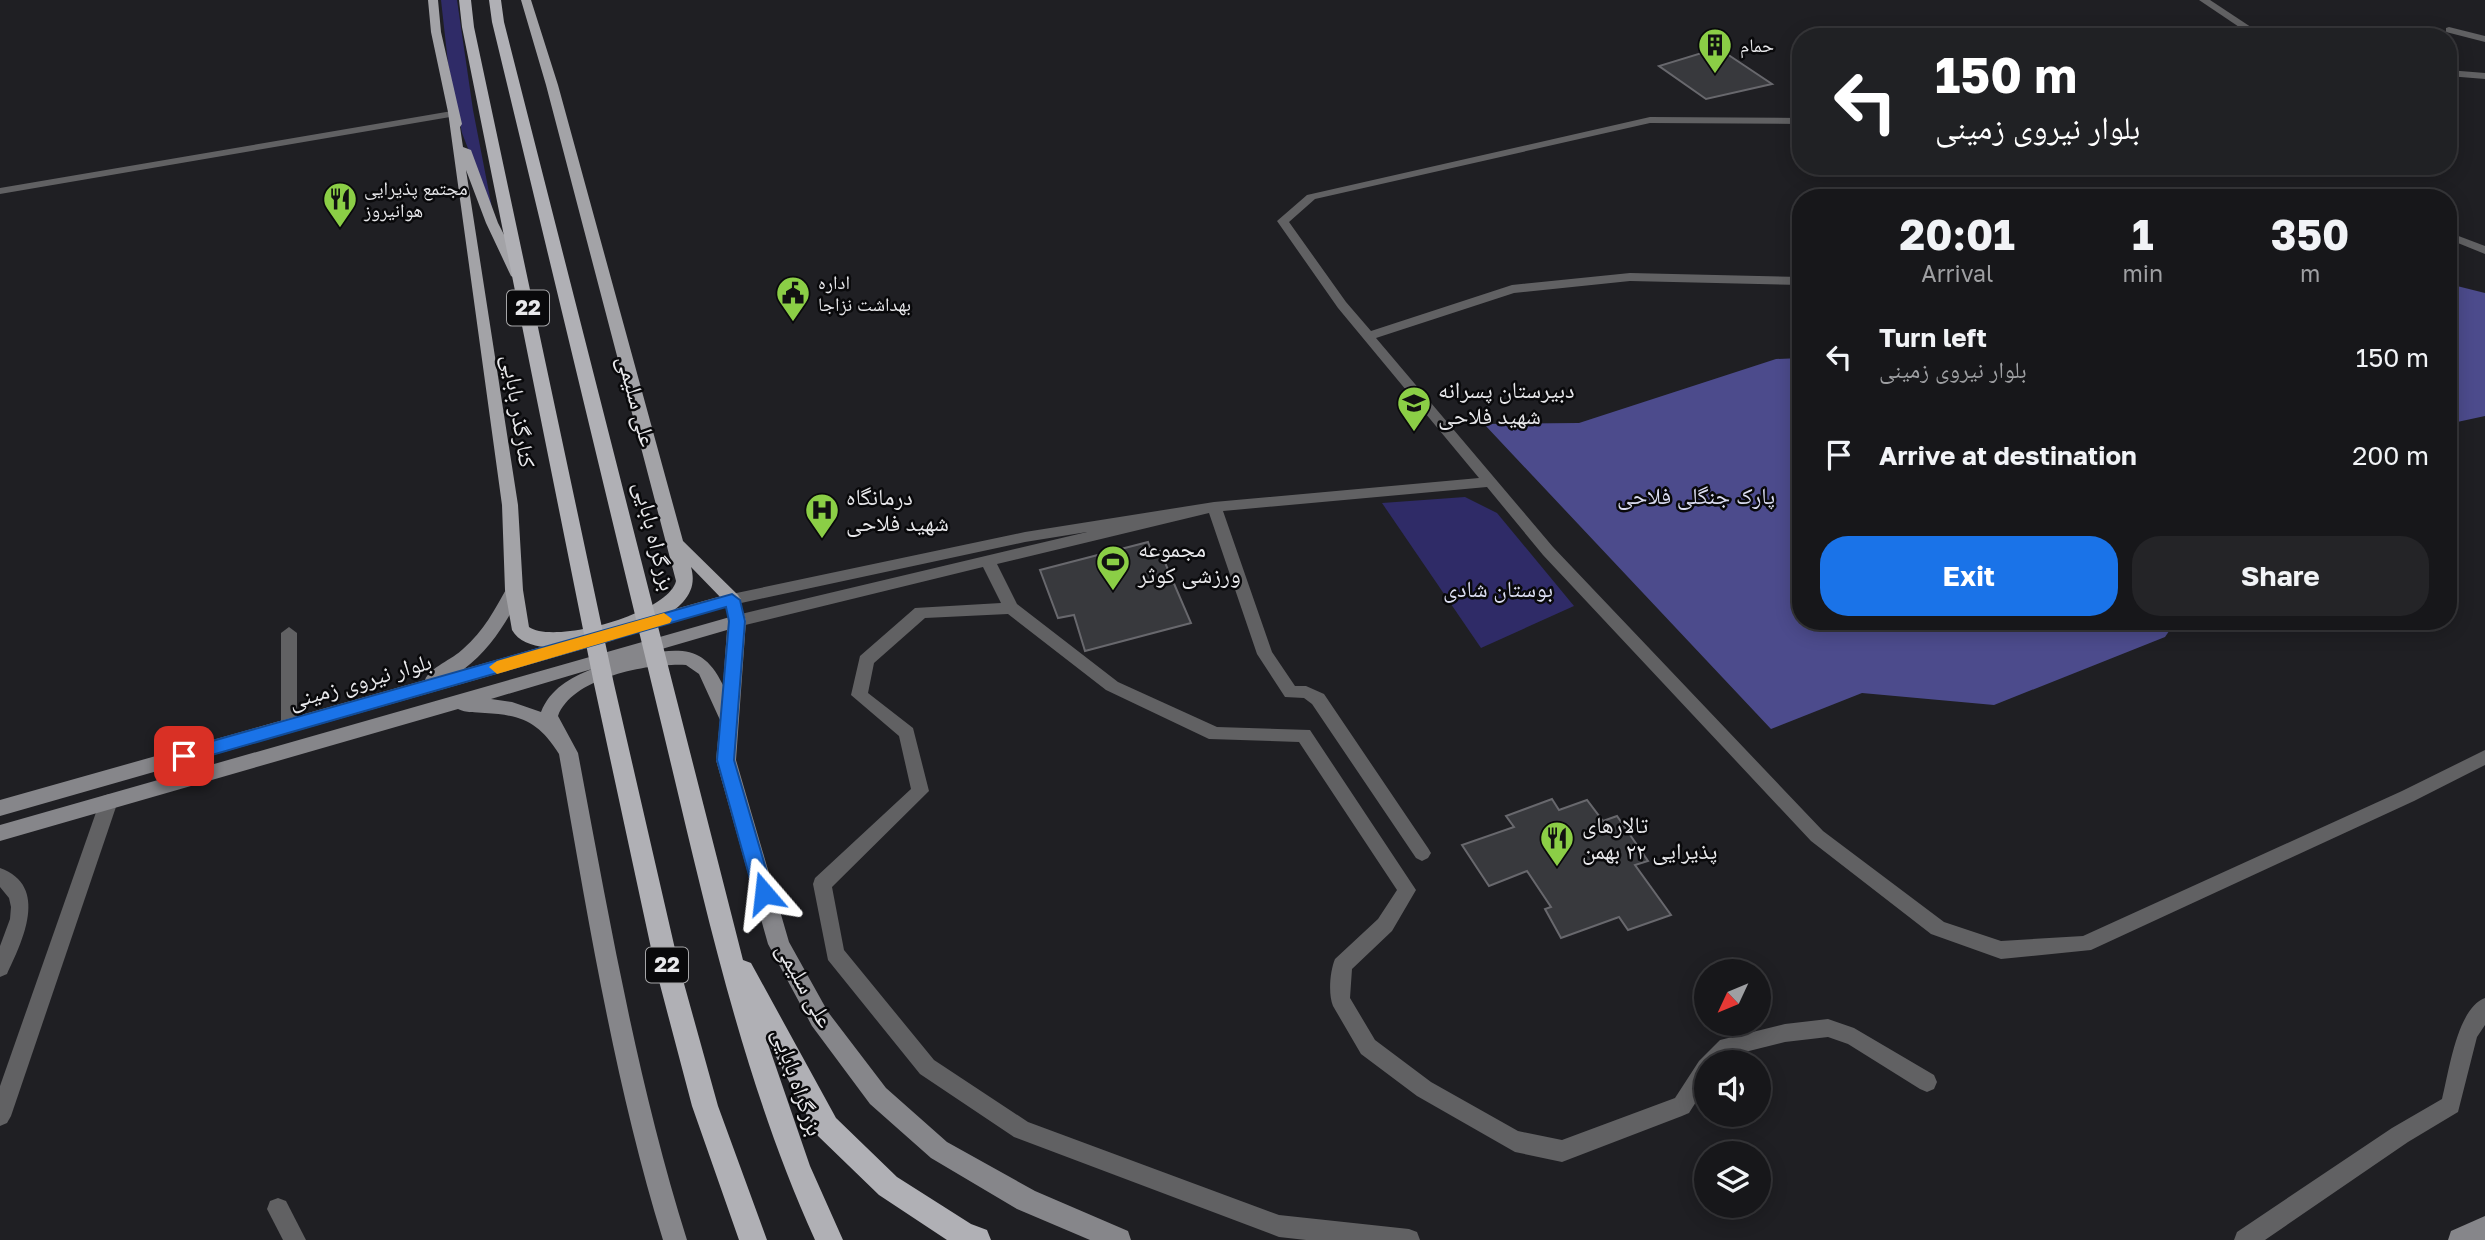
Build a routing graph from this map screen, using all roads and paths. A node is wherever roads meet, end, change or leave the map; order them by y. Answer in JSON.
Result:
{"nodes":[{"id":1,"x":433,"y":0,"type":"edge"},
{"id":2,"x":465,"y":0,"type":"edge"},
{"id":3,"x":495,"y":0,"type":"edge"},
{"id":4,"x":526,"y":0,"type":"edge"},
{"id":5,"x":2204,"y":0,"type":"edge"},
{"id":6,"x":2246,"y":28,"type":"edge"},
{"id":7,"x":2457,"y":32,"type":"edge"},
{"id":8,"x":2485,"y":39,"type":"edge"},
{"id":9,"x":2457,"y":74,"type":"edge"},
{"id":10,"x":2485,"y":75,"type":"edge"},
{"id":11,"x":452,"y":114,"type":"junction"},
{"id":12,"x":1792,"y":121,"type":"edge"},
{"id":13,"x":0,"y":191,"type":"edge"},
{"id":14,"x":2457,"y":235,"type":"edge"},
{"id":15,"x":2457,"y":237,"type":"edge"},
{"id":16,"x":2485,"y":242,"type":"edge"},
{"id":17,"x":2485,"y":250,"type":"edge"},
{"id":18,"x":1792,"y":281,"type":"edge"},
{"id":19,"x":524,"y":288,"type":"junction"},
{"id":20,"x":1369,"y":337,"type":"junction"},
{"id":21,"x":1492,"y":482,"type":"junction"},
{"id":22,"x":1214,"y":507,"type":"junction"},
{"id":23,"x":674,"y":544,"type":"junction"},
{"id":24,"x":988,"y":562,"type":"junction"},
{"id":25,"x":514,"y":590,"type":"junction"},
{"id":26,"x":732,"y":600,"type":"junction"},
{"id":27,"x":1010,"y":608,"type":"junction"},
{"id":28,"x":737,"y":621,"type":"junction"},
{"id":29,"x":289,"y":633,"type":"dead end"},
{"id":30,"x":403,"y":695,"type":"junction"},
{"id":31,"x":444,"y":705,"type":"junction"},
{"id":32,"x":728,"y":718,"type":"junction"},
{"id":33,"x":289,"y":727,"type":"junction"},
{"id":34,"x":554,"y":728,"type":"junction"},
{"id":35,"x":2485,"y":757,"type":"edge"},
{"id":36,"x":109,"y":801,"type":"junction"},
{"id":37,"x":0,"y":808,"type":"edge"},
{"id":38,"x":0,"y":832,"type":"edge"},
{"id":39,"x":1422,"y":853,"type":"dead end"},
{"id":40,"x":0,"y":876,"type":"edge"},
{"id":41,"x":725,"y":939,"type":"junction"},
{"id":42,"x":0,"y":968,"type":"edge"},
{"id":43,"x":2485,"y":1007,"type":"edge"},
{"id":44,"x":1723,"y":1050,"type":"edge"},
{"id":45,"x":1927,"y":1082,"type":"dead end"},
{"id":46,"x":1694,"y":1087,"type":"edge"},
{"id":47,"x":0,"y":1116,"type":"edge"},
{"id":48,"x":278,"y":1209,"type":"dead end"},
{"id":49,"x":2485,"y":1228,"type":"edge"},
{"id":50,"x":295,"y":1240,"type":"edge"},
{"id":51,"x":675,"y":1240,"type":"edge"},
{"id":52,"x":753,"y":1240,"type":"edge"},
{"id":53,"x":830,"y":1240,"type":"edge"},
{"id":54,"x":977,"y":1240,"type":"edge"},
{"id":55,"x":1119,"y":1240,"type":"edge"},
{"id":56,"x":1409,"y":1240,"type":"edge"},
{"id":57,"x":2245,"y":1240,"type":"edge"},
{"id":58,"x":2460,"y":1240,"type":"edge"}],
"edges":[{"from":1,"to":11,"type":"main road"},
{"from":2,"to":19,"type":"highway","number":"22"},
{"from":3,"to":41,"type":"highway","name":"بزرگراه بابایی","number":"22"},
{"from":4,"to":23,"type":"main road","name":"علی سلیمی"},
{"from":5,"to":6,"type":"street"},
{"from":7,"to":8,"type":"street"},
{"from":9,"to":10,"type":"street"},
{"from":11,"to":13,"type":"street"},
{"from":11,"to":19,"type":"main road"},
{"from":11,"to":25,"type":"main road","name":"کنارگذر بابایی"},
{"from":12,"to":20,"type":"street"},
{"from":14,"to":16,"type":"street"},
{"from":15,"to":17,"type":"street"},
{"from":18,"to":20,"type":"street"},
{"from":19,"to":52,"type":"highway","number":"22"},
{"from":20,"to":21,"type":"street"},
{"from":21,"to":22,"type":"street"},
{"from":21,"to":35,"type":"street"},
{"from":22,"to":24,"type":"street"},
{"from":22,"to":26,"type":"street"},
{"from":22,"to":39,"type":"street"},
{"from":23,"to":25,"type":"main road","name":"کنارگذر بابایی"},
{"from":23,"to":26,"type":"main road","name":"علی سلیمی"},
{"from":24,"to":27,"type":"street"},
{"from":24,"to":28,"type":"street"},
{"from":25,"to":30,"type":"main road"},
{"from":26,"to":28,"type":"main road","name":"علی سلیمی"},
{"from":26,"to":30,"type":"main road","name":"بلوار نیروی زمینی"},
{"from":27,"to":46,"type":"street"},
{"from":27,"to":56,"type":"street"},
{"from":28,"to":31,"type":"main road","name":"بلوار نیروی زمینی"},
{"from":28,"to":32,"type":"main road","name":"علی سلیمی"},
{"from":29,"to":33,"type":"street"},
{"from":30,"to":33,"type":"main road","name":"بلوار نیروی زمینی"},
{"from":31,"to":34,"type":"main road"},
{"from":31,"to":36,"type":"main road","name":"بلوار نیروی زمینی"},
{"from":32,"to":34,"type":"main road"},
{"from":32,"to":55,"type":"main road","name":"علی سلیمی"},
{"from":33,"to":37,"type":"main road","name":"بلوار نیروی زمینی"},
{"from":34,"to":51,"type":"main road"},
{"from":36,"to":38,"type":"main road","name":"بلوار نیروی زمینی"},
{"from":36,"to":47,"type":"street"},
{"from":40,"to":42,"type":"street"},
{"from":41,"to":53,"type":"highway","name":"بزرگراه بابایی","number":"22"},
{"from":41,"to":54,"type":"highway"},
{"from":43,"to":57,"type":"street"},
{"from":44,"to":45,"type":"street"},
{"from":48,"to":50,"type":"street"},
{"from":49,"to":58,"type":"main road"}]}
